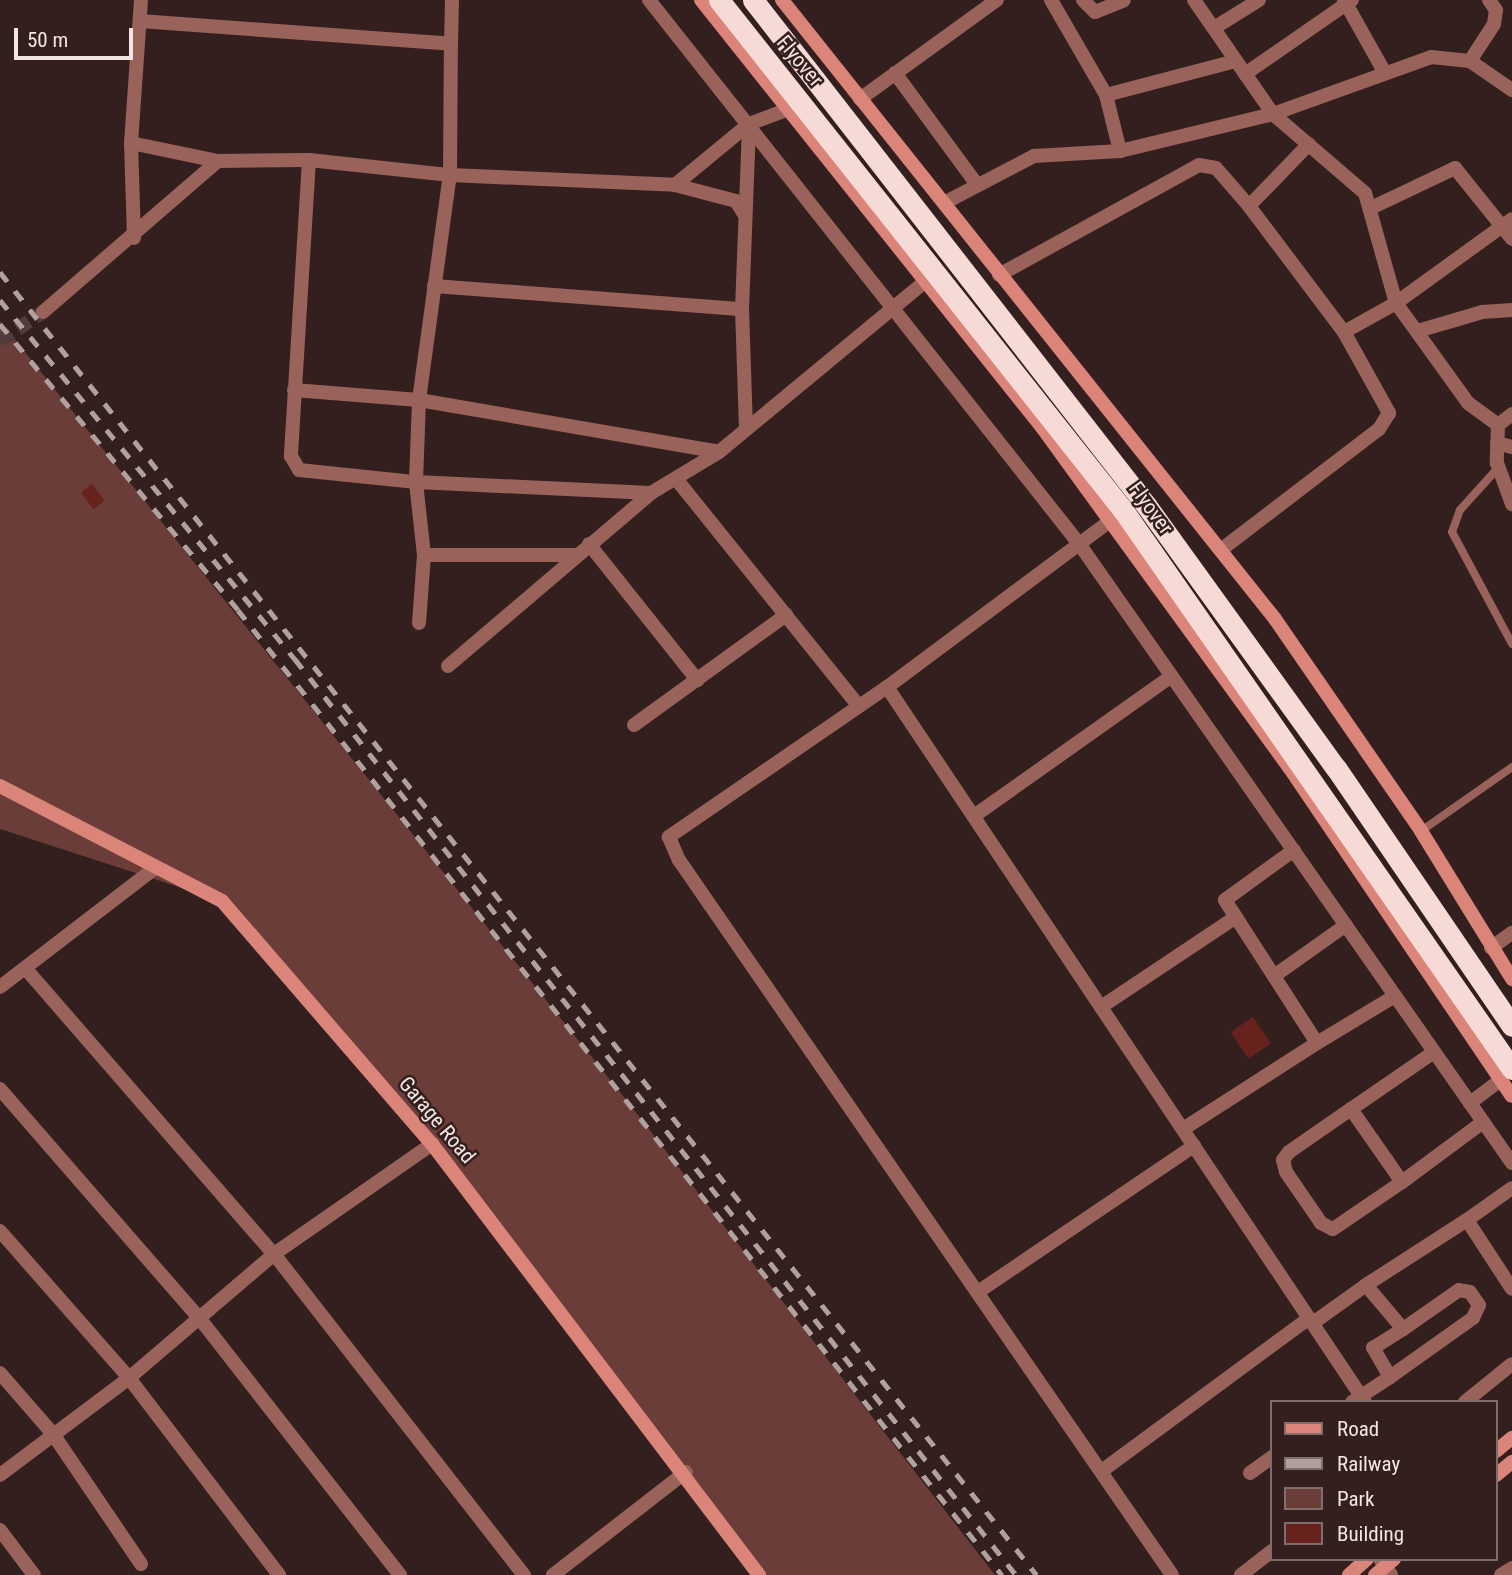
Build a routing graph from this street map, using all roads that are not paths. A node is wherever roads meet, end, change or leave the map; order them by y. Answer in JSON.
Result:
{"nodes":[{"id":1,"x":141,"y":0,"type":"edge"},
{"id":2,"x":452,"y":0,"type":"edge"},
{"id":3,"x":649,"y":0,"type":"edge"},
{"id":4,"x":701,"y":0,"type":"edge"},
{"id":5,"x":719,"y":0,"type":"edge"},
{"id":6,"x":753,"y":0,"type":"edge"},
{"id":7,"x":782,"y":0,"type":"edge"},
{"id":8,"x":997,"y":0,"type":"edge"},
{"id":9,"x":1051,"y":0,"type":"edge"},
{"id":10,"x":1083,"y":0,"type":"edge"},
{"id":11,"x":1125,"y":0,"type":"edge"},
{"id":12,"x":1259,"y":0,"type":"edge"},
{"id":13,"x":1489,"y":0,"type":"edge"},
{"id":14,"x":1195,"y":1,"type":"edge"},
{"id":15,"x":1348,"y":1,"type":"edge"},
{"id":16,"x":140,"y":21,"type":"junction"},
{"id":17,"x":1210,"y":23,"type":"junction"},
{"id":18,"x":451,"y":44,"type":"junction"},
{"id":19,"x":1236,"y":61,"type":"junction"},
{"id":20,"x":1470,"y":61,"type":"junction"},
{"id":21,"x":895,"y":73,"type":"junction"},
{"id":22,"x":1385,"y":73,"type":"junction"},
{"id":23,"x":1245,"y":74,"type":"junction"},
{"id":24,"x":1512,"y":90,"type":"edge"},
{"id":25,"x":1106,"y":95,"type":"junction"},
{"id":26,"x":860,"y":99,"type":"junction"},
{"id":27,"x":789,"y":109,"type":"junction"},
{"id":28,"x":1273,"y":114,"type":"junction"},
{"id":29,"x":749,"y":124,"type":"junction"},
{"id":30,"x":131,"y":143,"type":"junction"},
{"id":31,"x":1309,"y":144,"type":"junction"},
{"id":32,"x":1119,"y":151,"type":"junction"},
{"id":33,"x":309,"y":160,"type":"junction"},
{"id":34,"x":218,"y":161,"type":"junction"},
{"id":35,"x":450,"y":176,"type":"junction"},
{"id":36,"x":975,"y":182,"type":"junction"},
{"id":37,"x":675,"y":185,"type":"junction"},
{"id":38,"x":944,"y":203,"type":"junction"},
{"id":39,"x":1249,"y":206,"type":"junction"},
{"id":40,"x":1373,"y":207,"type":"junction"},
{"id":41,"x":744,"y":214,"type":"junction"},
{"id":42,"x":1509,"y":229,"type":"edge"},
{"id":43,"x":134,"y":238,"type":"junction"},
{"id":44,"x":999,"y":275,"type":"junction"},
{"id":45,"x":927,"y":280,"type":"junction"},
{"id":46,"x":434,"y":286,"type":"junction"},
{"id":47,"x":1396,"y":303,"type":"junction"},
{"id":48,"x":742,"y":309,"type":"junction"},
{"id":49,"x":892,"y":309,"type":"junction"},
{"id":50,"x":1512,"y":310,"type":"edge"},
{"id":51,"x":43,"y":312,"type":"tunnel mouth"},
{"id":52,"x":1420,"y":330,"type":"junction"},
{"id":53,"x":1344,"y":332,"type":"junction"},
{"id":54,"x":294,"y":390,"type":"junction"},
{"id":55,"x":419,"y":400,"type":"junction"},
{"id":56,"x":1512,"y":414,"type":"edge"},
{"id":57,"x":1498,"y":425,"type":"junction"},
{"id":58,"x":746,"y":429,"type":"junction"},
{"id":59,"x":1505,"y":445,"type":"edge"},
{"id":60,"x":719,"y":452,"type":"junction"},
{"id":61,"x":1498,"y":468,"type":"junction"},
{"id":62,"x":677,"y":480,"type":"junction"},
{"id":63,"x":416,"y":482,"type":"junction"},
{"id":64,"x":651,"y":493,"type":"junction"},
{"id":65,"x":1512,"y":504,"type":"edge"},
{"id":66,"x":1110,"y":521,"type":"junction"},
{"id":67,"x":589,"y":544,"type":"junction"},
{"id":68,"x":1080,"y":545,"type":"junction"},
{"id":69,"x":1221,"y":550,"type":"junction"},
{"id":70,"x":424,"y":555,"type":"junction"},
{"id":71,"x":577,"y":555,"type":"junction"},
{"id":72,"x":786,"y":615,"type":"junction"},
{"id":73,"x":419,"y":622,"type":"dead end"},
{"id":74,"x":1512,"y":644,"type":"edge"},
{"id":75,"x":448,"y":666,"type":"dead end"},
{"id":76,"x":1172,"y":676,"type":"junction"},
{"id":77,"x":697,"y":680,"type":"junction"},
{"id":78,"x":887,"y":687,"type":"junction"},
{"id":79,"x":859,"y":706,"type":"junction"},
{"id":80,"x":634,"y":725,"type":"dead end"},
{"id":81,"x":1512,"y":767,"type":"edge"},
{"id":82,"x":0,"y":786,"type":"edge"},
{"id":83,"x":974,"y":816,"type":"junction"},
{"id":84,"x":1421,"y":831,"type":"junction"},
{"id":85,"x":1294,"y":850,"type":"junction"},
{"id":86,"x":154,"y":869,"type":"junction"},
{"id":87,"x":1236,"y":917,"type":"junction"},
{"id":88,"x":1346,"y":925,"type":"junction"},
{"id":89,"x":1512,"y":933,"type":"edge"},
{"id":90,"x":1491,"y":948,"type":"junction"},
{"id":91,"x":25,"y":968,"type":"junction"},
{"id":92,"x":1274,"y":976,"type":"junction"},
{"id":93,"x":1512,"y":979,"type":"edge"},
{"id":94,"x":0,"y":987,"type":"edge"},
{"id":95,"x":1395,"y":996,"type":"junction"},
{"id":96,"x":1101,"y":1007,"type":"junction"},
{"id":97,"x":1512,"y":1026,"type":"edge"},
{"id":98,"x":1317,"y":1043,"type":"junction"},
{"id":99,"x":1434,"y":1052,"type":"junction"},
{"id":100,"x":1507,"y":1075,"type":"edge"},
{"id":101,"x":0,"y":1089,"type":"edge"},
{"id":102,"x":1512,"y":1096,"type":"edge"},
{"id":103,"x":1470,"y":1102,"type":"junction"},
{"id":104,"x":1351,"y":1109,"type":"junction"},
{"id":105,"x":1483,"y":1122,"type":"junction"},
{"id":106,"x":1183,"y":1129,"type":"junction"},
{"id":107,"x":432,"y":1144,"type":"junction"},
{"id":108,"x":1194,"y":1146,"type":"junction"},
{"id":109,"x":1512,"y":1163,"type":"edge"},
{"id":110,"x":1402,"y":1182,"type":"junction"},
{"id":111,"x":1512,"y":1188,"type":"edge"},
{"id":112,"x":1467,"y":1220,"type":"junction"},
{"id":113,"x":0,"y":1231,"type":"edge"},
{"id":114,"x":274,"y":1254,"type":"junction"},
{"id":115,"x":1366,"y":1285,"type":"junction"},
{"id":116,"x":1512,"y":1289,"type":"edge"},
{"id":117,"x":978,"y":1292,"type":"junction"},
{"id":118,"x":200,"y":1319,"type":"junction"},
{"id":119,"x":1311,"y":1321,"type":"junction"},
{"id":120,"x":1403,"y":1329,"type":"junction"},
{"id":121,"x":1512,"y":1364,"type":"edge"},
{"id":122,"x":0,"y":1373,"type":"edge"},
{"id":123,"x":1390,"y":1377,"type":"junction"},
{"id":124,"x":129,"y":1378,"type":"junction"},
{"id":125,"x":1359,"y":1400,"type":"edge"},
{"id":126,"x":1467,"y":1400,"type":"edge"},
{"id":127,"x":54,"y":1434,"type":"junction"},
{"id":128,"x":1512,"y":1438,"type":"edge"},
{"id":129,"x":1498,"y":1449,"type":"edge"},
{"id":130,"x":1270,"y":1458,"type":"edge"},
{"id":131,"x":1512,"y":1462,"type":"edge"},
{"id":132,"x":1103,"y":1470,"type":"junction"},
{"id":133,"x":686,"y":1472,"type":"junction"},
{"id":134,"x":1250,"y":1473,"type":"dead end"},
{"id":135,"x":1498,"y":1473,"type":"edge"},
{"id":136,"x":0,"y":1475,"type":"edge"},
{"id":137,"x":0,"y":1530,"type":"edge"},
{"id":138,"x":1270,"y":1553,"type":"edge"},
{"id":139,"x":1365,"y":1561,"type":"edge"},
{"id":140,"x":141,"y":1564,"type":"dead end"},
{"id":141,"x":1512,"y":1568,"type":"edge"},
{"id":142,"x":34,"y":1575,"type":"edge"},
{"id":143,"x":279,"y":1575,"type":"edge"},
{"id":144,"x":400,"y":1575,"type":"edge"},
{"id":145,"x":523,"y":1575,"type":"edge"},
{"id":146,"x":553,"y":1575,"type":"edge"},
{"id":147,"x":759,"y":1575,"type":"edge"},
{"id":148,"x":1172,"y":1575,"type":"edge"},
{"id":149,"x":1241,"y":1575,"type":"edge"},
{"id":150,"x":1349,"y":1575,"type":"edge"},
{"id":151,"x":1501,"y":1575,"type":"edge"}],
"edges":[{"from":1,"to":16,"type":"street"},
{"from":2,"to":18,"type":"street"},
{"from":3,"to":29,"type":"street"},
{"from":4,"to":27,"type":"street"},
{"from":5,"to":100,"type":"highway","name":"Flyover"},
{"from":6,"to":97,"type":"highway","name":"Flyover"},
{"from":7,"to":26,"type":"street"},
{"from":8,"to":21,"type":"street"},
{"from":9,"to":25,"type":"street"},
{"from":10,"to":11,"type":"street"},
{"from":12,"to":17,"type":"street"},
{"from":13,"to":20,"type":"street"},
{"from":14,"to":17,"type":"street"},
{"from":15,"to":22,"type":"street"},
{"from":15,"to":23,"type":"street"},
{"from":16,"to":18,"type":"street"},
{"from":16,"to":30,"type":"street"},
{"from":17,"to":19,"type":"street"},
{"from":18,"to":35,"type":"street"},
{"from":19,"to":23,"type":"street"},
{"from":19,"to":25,"type":"street"},
{"from":20,"to":22,"type":"street"},
{"from":20,"to":24,"type":"street"},
{"from":21,"to":26,"type":"street"},
{"from":21,"to":36,"type":"street"},
{"from":22,"to":28,"type":"street"},
{"from":23,"to":28,"type":"street"},
{"from":25,"to":32,"type":"street"},
{"from":26,"to":38,"type":"street"},
{"from":27,"to":29,"type":"street"},
{"from":27,"to":45,"type":"street"},
{"from":28,"to":31,"type":"street"},
{"from":28,"to":32,"type":"street"},
{"from":29,"to":37,"type":"street"},
{"from":29,"to":41,"type":"street"},
{"from":29,"to":49,"type":"street"},
{"from":30,"to":34,"type":"street"},
{"from":30,"to":43,"type":"street"},
{"from":31,"to":39,"type":"street"},
{"from":31,"to":40,"type":"street"},
{"from":32,"to":36,"type":"street"},
{"from":33,"to":34,"type":"street"},
{"from":33,"to":35,"type":"street"},
{"from":33,"to":54,"type":"street"},
{"from":34,"to":43,"type":"street"},
{"from":35,"to":37,"type":"street"},
{"from":35,"to":46,"type":"street"},
{"from":36,"to":38,"type":"street"},
{"from":37,"to":41,"type":"street"},
{"from":38,"to":44,"type":"street"},
{"from":39,"to":44,"type":"street"},
{"from":39,"to":53,"type":"street"},
{"from":40,"to":42,"type":"street"},
{"from":40,"to":47,"type":"street"},
{"from":41,"to":48,"type":"street"},
{"from":42,"to":47,"type":"street"},
{"from":43,"to":51,"type":"street"},
{"from":44,"to":69,"type":"street"},
{"from":45,"to":49,"type":"street"},
{"from":45,"to":66,"type":"street"},
{"from":46,"to":48,"type":"street"},
{"from":46,"to":55,"type":"street"},
{"from":47,"to":52,"type":"street"},
{"from":47,"to":53,"type":"street"},
{"from":48,"to":58,"type":"street"},
{"from":49,"to":58,"type":"street"},
{"from":49,"to":68,"type":"street"},
{"from":50,"to":52,"type":"street"},
{"from":52,"to":57,"type":"street"},
{"from":53,"to":69,"type":"street"},
{"from":54,"to":55,"type":"street"},
{"from":54,"to":63,"type":"street"},
{"from":55,"to":60,"type":"street"},
{"from":55,"to":63,"type":"street"},
{"from":56,"to":57,"type":"street"},
{"from":57,"to":59,"type":"street"},
{"from":58,"to":60,"type":"street"},
{"from":59,"to":61,"type":"street"},
{"from":60,"to":62,"type":"street"},
{"from":61,"to":65,"type":"street"},
{"from":61,"to":74,"type":"lane"},
{"from":62,"to":64,"type":"street"},
{"from":62,"to":72,"type":"street"},
{"from":63,"to":64,"type":"street"},
{"from":63,"to":70,"type":"street"},
{"from":64,"to":67,"type":"street"},
{"from":66,"to":68,"type":"street"},
{"from":66,"to":100,"type":"street"},
{"from":67,"to":71,"type":"street"},
{"from":67,"to":77,"type":"street"},
{"from":68,"to":76,"type":"street"},
{"from":68,"to":78,"type":"street"},
{"from":69,"to":84,"type":"street"},
{"from":70,"to":71,"type":"street"},
{"from":70,"to":73,"type":"street"},
{"from":71,"to":75,"type":"street"},
{"from":72,"to":77,"type":"street"},
{"from":72,"to":79,"type":"street"},
{"from":76,"to":83,"type":"street"},
{"from":76,"to":85,"type":"street"},
{"from":77,"to":80,"type":"street"},
{"from":78,"to":79,"type":"street"},
{"from":78,"to":83,"type":"street"},
{"from":79,"to":117,"type":"street"},
{"from":81,"to":84,"type":"lane"},
{"from":82,"to":86,"type":"street","name":"Garage Road"},
{"from":83,"to":96,"type":"street"},
{"from":84,"to":90,"type":"street"},
{"from":85,"to":87,"type":"street"},
{"from":85,"to":88,"type":"street"},
{"from":86,"to":91,"type":"street"},
{"from":86,"to":107,"type":"street","name":"Garage Road"},
{"from":87,"to":92,"type":"street"},
{"from":87,"to":96,"type":"street"},
{"from":88,"to":92,"type":"street"},
{"from":88,"to":95,"type":"street"},
{"from":89,"to":90,"type":"street"},
{"from":90,"to":93,"type":"street"},
{"from":91,"to":94,"type":"street"},
{"from":91,"to":114,"type":"street"},
{"from":92,"to":98,"type":"street"},
{"from":95,"to":98,"type":"street"},
{"from":95,"to":99,"type":"street"},
{"from":96,"to":106,"type":"street"},
{"from":98,"to":106,"type":"street"},
{"from":99,"to":103,"type":"street"},
{"from":99,"to":104,"type":"street"},
{"from":100,"to":102,"type":"street"},
{"from":100,"to":103,"type":"street"},
{"from":101,"to":118,"type":"street"},
{"from":103,"to":105,"type":"street"},
{"from":104,"to":110,"type":"street"},
{"from":104,"to":110,"type":"street"},
{"from":105,"to":109,"type":"street"},
{"from":105,"to":110,"type":"street"},
{"from":106,"to":108,"type":"street"},
{"from":107,"to":114,"type":"street"},
{"from":107,"to":133,"type":"street","name":"Garage Road"},
{"from":108,"to":117,"type":"street"},
{"from":108,"to":119,"type":"street"},
{"from":111,"to":112,"type":"street"},
{"from":112,"to":115,"type":"street"},
{"from":112,"to":116,"type":"street"},
{"from":113,"to":124,"type":"street"},
{"from":114,"to":118,"type":"street"},
{"from":114,"to":145,"type":"street"},
{"from":115,"to":119,"type":"street"},
{"from":115,"to":120,"type":"street"},
{"from":117,"to":132,"type":"street"},
{"from":118,"to":124,"type":"street"},
{"from":118,"to":144,"type":"street"},
{"from":119,"to":125,"type":"street"},
{"from":119,"to":132,"type":"street"},
{"from":120,"to":123,"type":"street"},
{"from":120,"to":123,"type":"street"},
{"from":121,"to":126,"type":"street"},
{"from":122,"to":127,"type":"street"},
{"from":123,"to":125,"type":"street"},
{"from":124,"to":127,"type":"street"},
{"from":124,"to":143,"type":"street"},
{"from":127,"to":136,"type":"street"},
{"from":127,"to":140,"type":"street"},
{"from":128,"to":129,"type":"street"},
{"from":130,"to":134,"type":"street"},
{"from":131,"to":135,"type":"street"},
{"from":132,"to":148,"type":"street"},
{"from":133,"to":146,"type":"street"},
{"from":133,"to":147,"type":"street","name":"Garage Road"},
{"from":137,"to":142,"type":"street"},
{"from":138,"to":149,"type":"street"},
{"from":139,"to":150,"type":"street"},
{"from":141,"to":151,"type":"street"}]}
